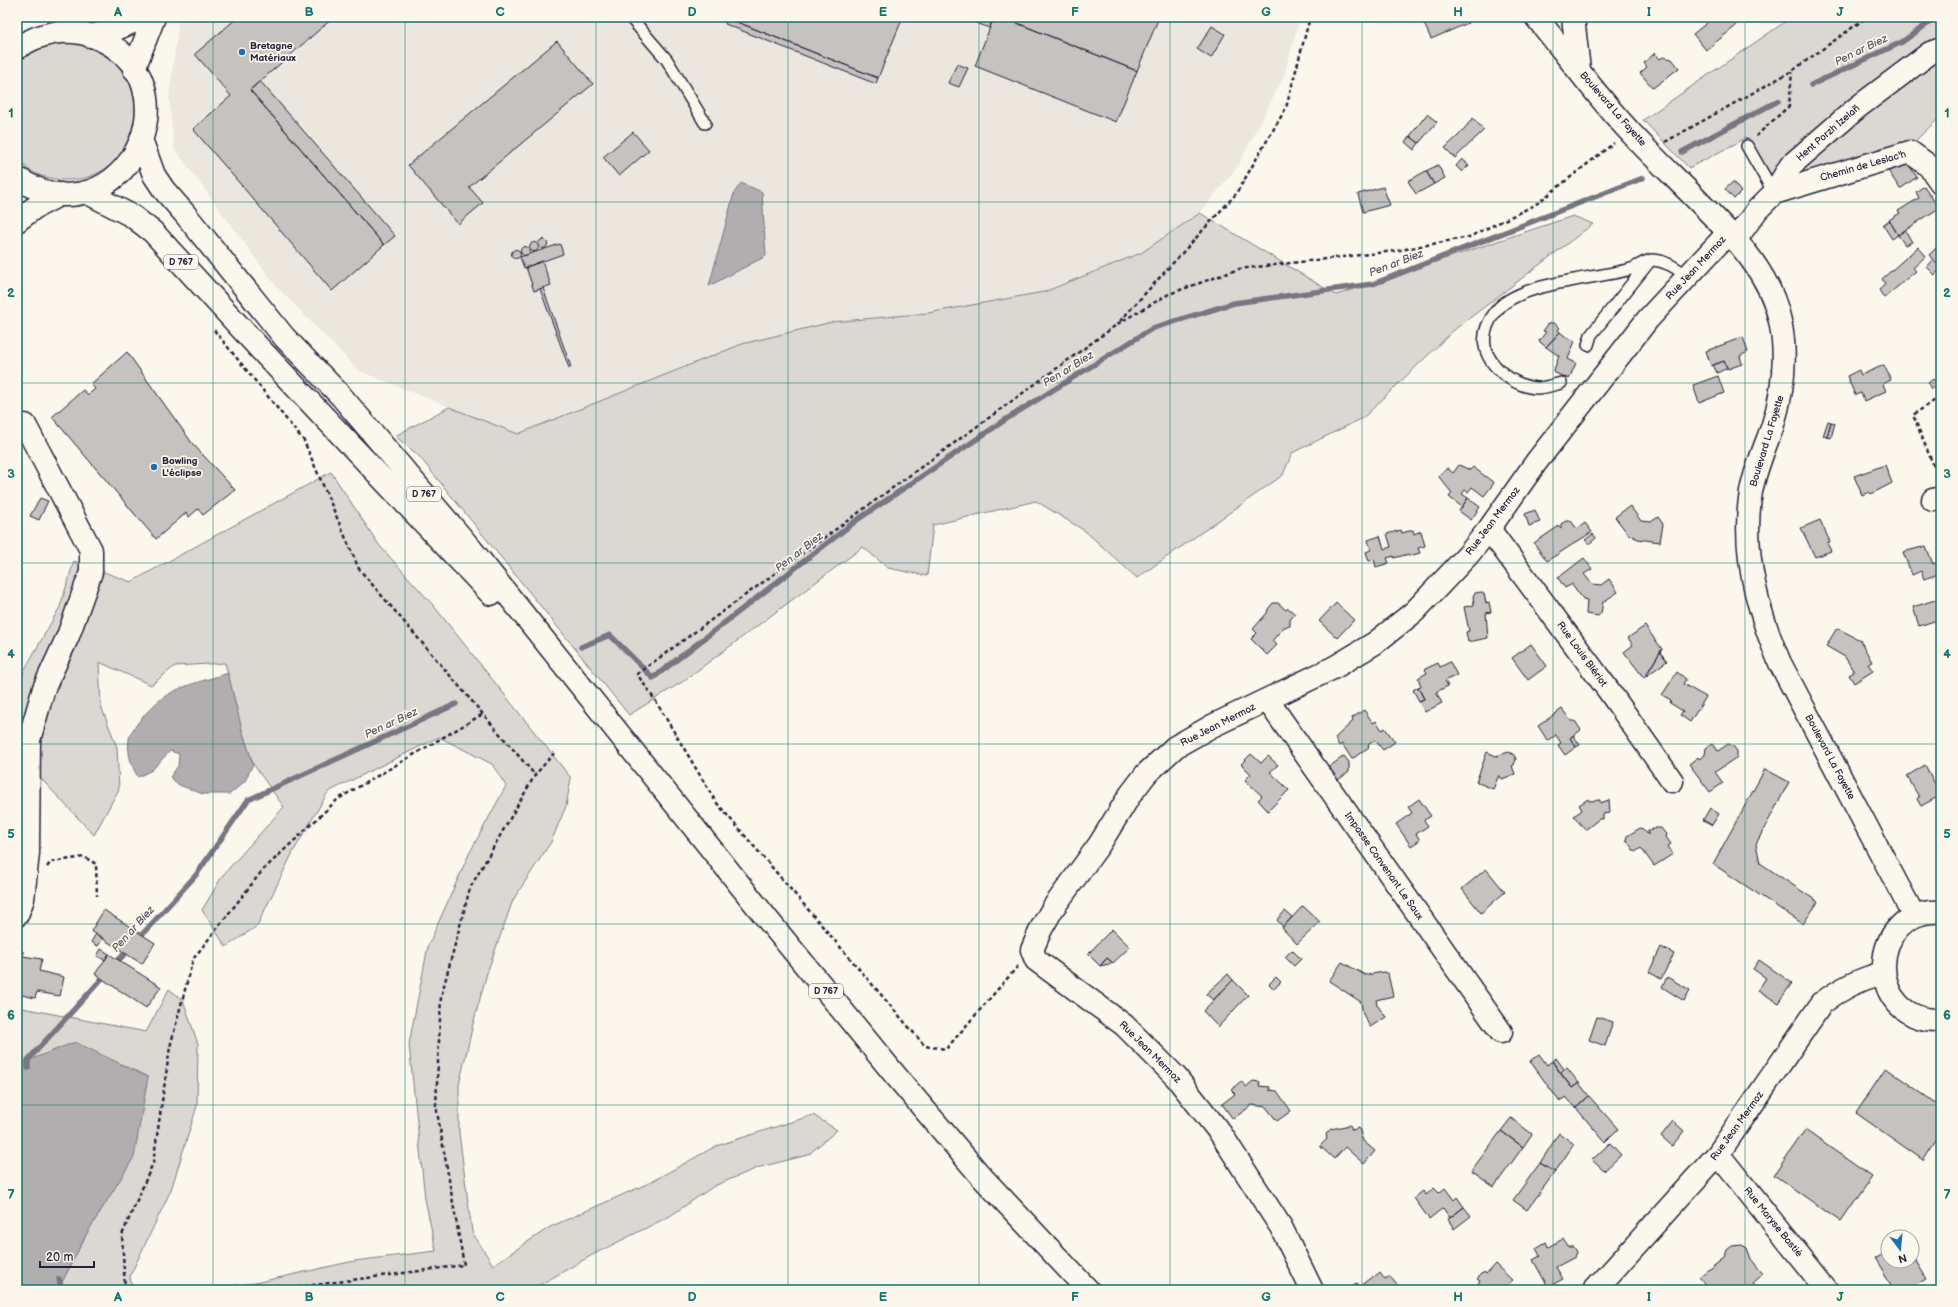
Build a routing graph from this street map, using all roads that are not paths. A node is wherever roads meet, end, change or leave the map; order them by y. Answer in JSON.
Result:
{"nodes":[{"id":1,"x":142,"y":17,"type":"edge"},
{"id":2,"x":154,"y":17,"type":"edge"},
{"id":3,"x":630,"y":17,"type":"edge"},
{"id":4,"x":1536,"y":17,"type":"edge"},
{"id":5,"x":1573,"y":17,"type":"edge"},
{"id":6,"x":60,"y":24,"type":"edge"},
{"id":7,"x":90,"y":36,"type":"junction"},
{"id":8,"x":17,"y":48,"type":"edge"},
{"id":9,"x":1941,"y":49,"type":"edge"},
{"id":10,"x":134,"y":69,"type":"junction"},
{"id":11,"x":1579,"y":70,"type":"junction"},
{"id":12,"x":705,"y":124,"type":"dead end"},
{"id":13,"x":142,"y":142,"type":"junction"},
{"id":14,"x":1747,"y":146,"type":"road end"},
{"id":15,"x":17,"y":178,"type":"edge"},
{"id":16,"x":1941,"y":183,"type":"edge"},
{"id":17,"x":86,"y":192,"type":"junction"},
{"id":18,"x":1774,"y":193,"type":"junction"},
{"id":19,"x":61,"y":194,"type":"junction"},
{"id":20,"x":17,"y":221,"type":"edge"},
{"id":21,"x":1733,"y":235,"type":"junction"},
{"id":22,"x":1651,"y":260,"type":"junction"},
{"id":23,"x":1688,"y":276,"type":"junction"},
{"id":24,"x":1588,"y":345,"type":"dead end"},
{"id":25,"x":1561,"y":383,"type":"dead end"},
{"id":26,"x":25,"y":425,"type":"dead end"},
{"id":27,"x":1489,"y":529,"type":"junction"},
{"id":28,"x":577,"y":682,"type":"junction"},
{"id":29,"x":1268,"y":701,"type":"junction"},
{"id":30,"x":1672,"y":781,"type":"dead end"},
{"id":31,"x":1941,"y":912,"type":"edge"},
{"id":32,"x":17,"y":915,"type":"edge"},
{"id":33,"x":1914,"y":916,"type":"junction"},
{"id":34,"x":1883,"y":973,"type":"junction"},
{"id":35,"x":1941,"y":1020,"type":"edge"},
{"id":36,"x":1501,"y":1032,"type":"dead end"},
{"id":37,"x":1718,"y":1154,"type":"junction"},
{"id":38,"x":1088,"y":1290,"type":"edge"},
{"id":39,"x":1312,"y":1290,"type":"edge"},
{"id":40,"x":1595,"y":1290,"type":"edge"},
{"id":41,"x":1827,"y":1290,"type":"edge"}],
"edges":[{"from":1,"to":7,"type":"main road"},
{"from":2,"to":10,"type":"main road"},
{"from":3,"to":12,"type":"lane"},
{"from":4,"to":11,"type":"main road","name":"Boulevard La Fayette"},
{"from":5,"to":11,"type":"main road"},
{"from":6,"to":7,"type":"main road"},
{"from":6,"to":8,"type":"main road"},
{"from":7,"to":10,"type":"main road"},
{"from":9,"to":18,"type":"main road","name":"Hent Porzh Izelañ"},
{"from":10,"to":13,"type":"main road"},
{"from":11,"to":21,"type":"main road","name":"Boulevard La Fayette"},
{"from":13,"to":17,"type":"main road"},
{"from":13,"to":28,"type":"main road","number":"D 767"},
{"from":14,"to":18,"type":"lane"},
{"from":15,"to":19,"type":"main road"},
{"from":16,"to":18,"type":"main road","name":"Chemin de Leslac'h"},
{"from":17,"to":19,"type":"main road"},
{"from":17,"to":28,"type":"main road","number":"D 767"},
{"from":18,"to":21,"type":"main road","name":"Hent Porzh Izelañ"},
{"from":19,"to":20,"type":"main road"},
{"from":21,"to":23,"type":"main road","name":"Rue Jean Mermoz"},
{"from":21,"to":33,"type":"main road","name":"Boulevard La Fayette"},
{"from":22,"to":23,"type":"lane"},
{"from":22,"to":24,"type":"lane"},
{"from":22,"to":25,"type":"lane"},
{"from":23,"to":27,"type":"main road","name":"Rue Jean Mermoz"},
{"from":26,"to":32,"type":"main road"},
{"from":27,"to":29,"type":"main road","name":"Rue Jean Mermoz"},
{"from":27,"to":30,"type":"main road","name":"Rue Louis Blériot"},
{"from":28,"to":38,"type":"main road","number":"D 767"},
{"from":29,"to":36,"type":"main road","name":"Impasse Convenant Le Saux"},
{"from":29,"to":39,"type":"main road","name":"Rue Jean Mermoz"},
{"from":31,"to":33,"type":"main road"},
{"from":33,"to":34,"type":"main road"},
{"from":34,"to":35,"type":"main road"},
{"from":34,"to":37,"type":"main road","name":"Rue Jean Mermoz"},
{"from":37,"to":40,"type":"main road","name":"Rue Jean Mermoz"},
{"from":37,"to":41,"type":"main road","name":"Rue Maryse Bastié"}]}
